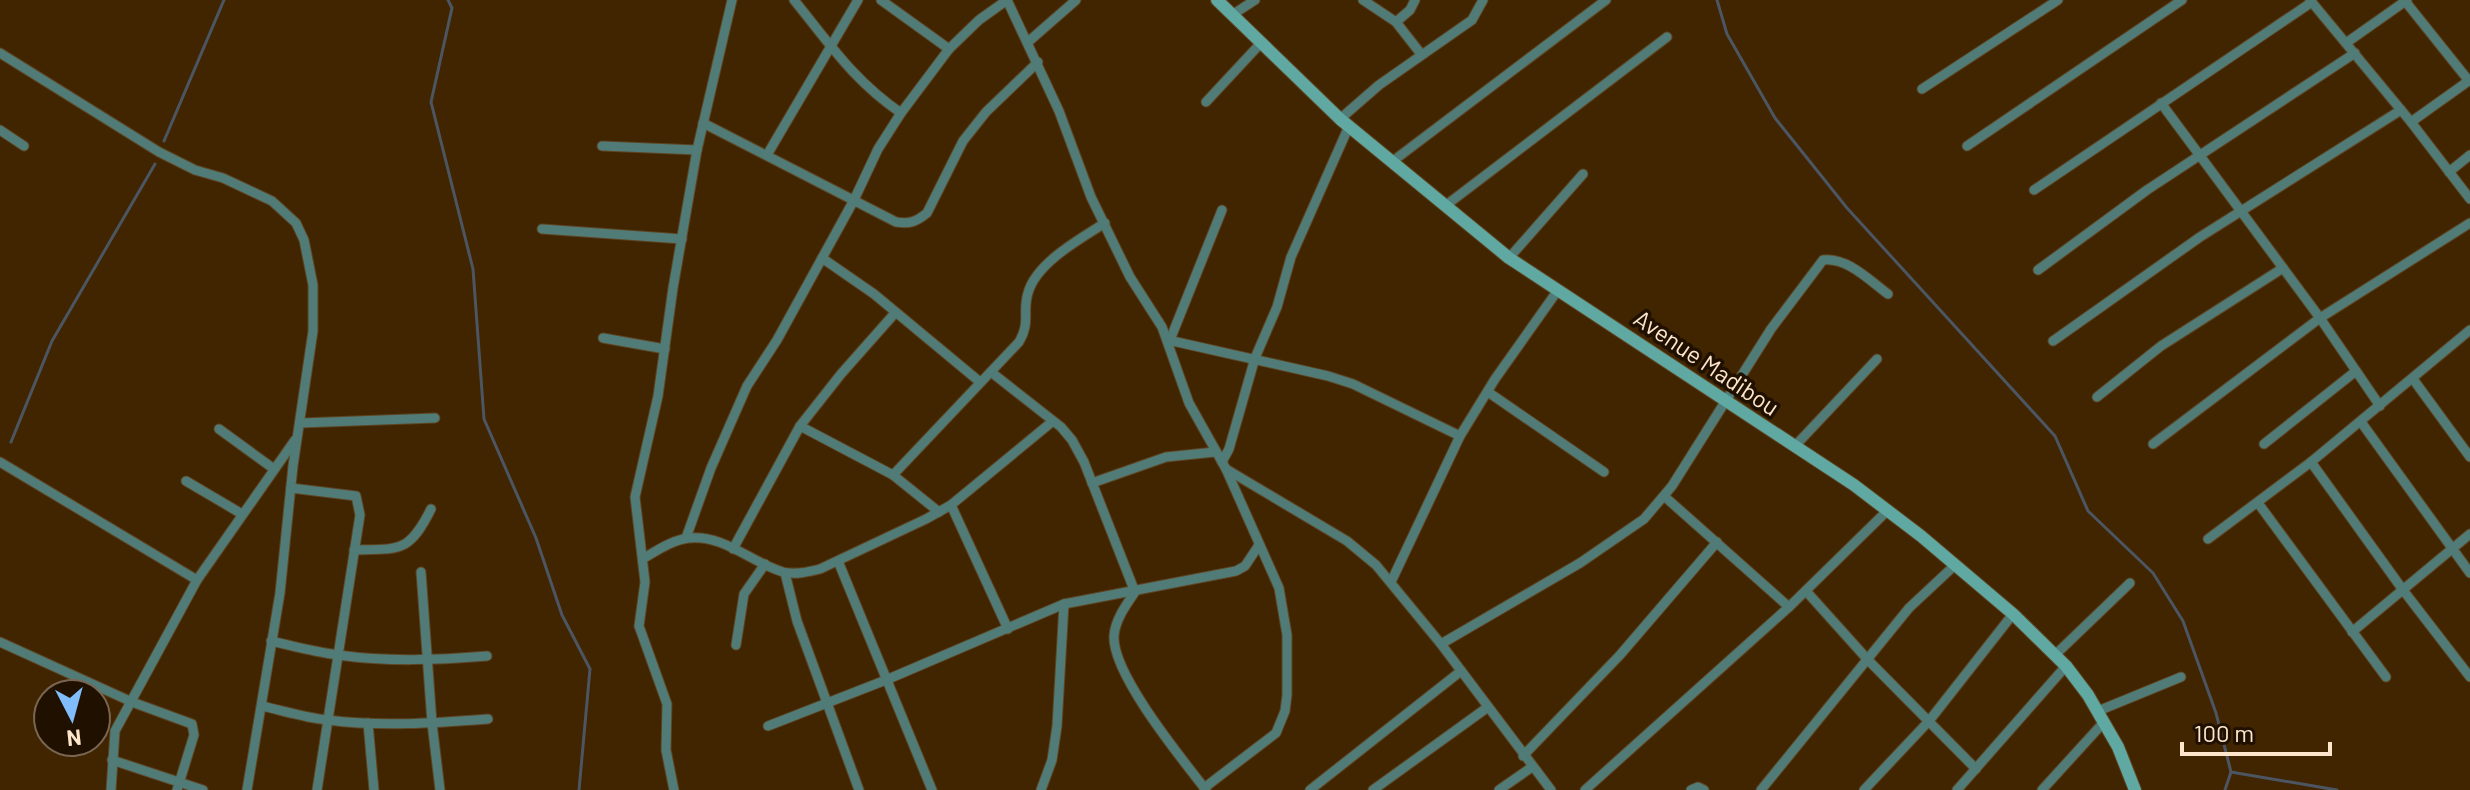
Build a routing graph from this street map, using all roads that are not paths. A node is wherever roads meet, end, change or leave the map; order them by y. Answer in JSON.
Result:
{"nodes":[{"id":1,"x":732,"y":0,"type":"edge"},
{"id":2,"x":794,"y":0,"type":"edge"},
{"id":3,"x":858,"y":0,"type":"edge"},
{"id":4,"x":881,"y":0,"type":"edge"},
{"id":5,"x":899,"y":0,"type":"edge"},
{"id":6,"x":1076,"y":0,"type":"edge"},
{"id":7,"x":1217,"y":0,"type":"edge"},
{"id":8,"x":1255,"y":0,"type":"edge"},
{"id":9,"x":1363,"y":0,"type":"edge"},
{"id":10,"x":1415,"y":0,"type":"edge"},
{"id":11,"x":1483,"y":0,"type":"edge"},
{"id":12,"x":1606,"y":0,"type":"edge"},
{"id":13,"x":2058,"y":0,"type":"edge"},
{"id":14,"x":2182,"y":0,"type":"edge"},
{"id":15,"x":2311,"y":1,"type":"edge"},
{"id":16,"x":2406,"y":1,"type":"edge"},
{"id":17,"x":891,"y":8,"type":"junction"},
{"id":18,"x":1232,"y":15,"type":"junction"},
{"id":19,"x":1396,"y":22,"type":"junction"},
{"id":20,"x":1667,"y":37,"type":"dead end"},
{"id":21,"x":1028,"y":42,"type":"junction"},
{"id":22,"x":2346,"y":43,"type":"junction"},
{"id":23,"x":1260,"y":44,"type":"junction"},
{"id":24,"x":831,"y":46,"type":"junction"},
{"id":25,"x":949,"y":49,"type":"junction"},
{"id":26,"x":0,"y":53,"type":"edge"},
{"id":27,"x":2355,"y":53,"type":"junction"},
{"id":28,"x":1421,"y":54,"type":"junction"},
{"id":29,"x":1038,"y":62,"type":"junction"},
{"id":30,"x":2469,"y":80,"type":"edge"},
{"id":31,"x":1922,"y":89,"type":"dead end"},
{"id":32,"x":1206,"y":102,"type":"dead end"},
{"id":33,"x":2161,"y":103,"type":"junction"},
{"id":34,"x":2401,"y":110,"type":"junction"},
{"id":35,"x":901,"y":113,"type":"junction"},
{"id":36,"x":1345,"y":122,"type":"junction"},
{"id":37,"x":2411,"y":122,"type":"junction"},
{"id":38,"x":703,"y":123,"type":"junction"},
{"id":39,"x":0,"y":130,"type":"edge"},
{"id":40,"x":24,"y":146,"type":"dead end"},
{"id":41,"x":602,"y":146,"type":"dead end"},
{"id":42,"x":1967,"y":146,"type":"dead end"},
{"id":43,"x":697,"y":150,"type":"junction"},
{"id":44,"x":767,"y":155,"type":"junction"},
{"id":45,"x":2470,"y":155,"type":"edge"},
{"id":46,"x":2200,"y":156,"type":"junction"},
{"id":47,"x":1393,"y":161,"type":"junction"},
{"id":48,"x":2449,"y":172,"type":"junction"},
{"id":49,"x":1583,"y":174,"type":"dead end"},
{"id":50,"x":2034,"y":190,"type":"dead end"},
{"id":51,"x":2470,"y":199,"type":"edge"},
{"id":52,"x":854,"y":200,"type":"junction"},
{"id":53,"x":1445,"y":206,"type":"junction"},
{"id":54,"x":1222,"y":210,"type":"dead end"},
{"id":55,"x":2241,"y":210,"type":"junction"},
{"id":56,"x":1105,"y":223,"type":"junction"},
{"id":57,"x":2470,"y":223,"type":"edge"},
{"id":58,"x":542,"y":229,"type":"dead end"},
{"id":59,"x":682,"y":239,"type":"junction"},
{"id":60,"x":822,"y":258,"type":"junction"},
{"id":61,"x":1509,"y":258,"type":"junction"},
{"id":62,"x":2283,"y":268,"type":"junction"},
{"id":63,"x":2038,"y":270,"type":"dead end"},
{"id":64,"x":1558,"y":290,"type":"junction"},
{"id":65,"x":1888,"y":294,"type":"dead end"},
{"id":66,"x":895,"y":313,"type":"junction"},
{"id":67,"x":2320,"y":318,"type":"junction"},
{"id":68,"x":2468,"y":336,"type":"edge"},
{"id":69,"x":603,"y":338,"type":"dead end"},
{"id":70,"x":1169,"y":340,"type":"junction"},
{"id":71,"x":2053,"y":341,"type":"dead end"},
{"id":72,"x":665,"y":349,"type":"junction"},
{"id":73,"x":1255,"y":358,"type":"junction"},
{"id":74,"x":1877,"y":359,"type":"dead end"},
{"id":75,"x":2356,"y":371,"type":"junction"},
{"id":76,"x":991,"y":372,"type":"junction"},
{"id":77,"x":2413,"y":379,"type":"junction"},
{"id":78,"x":980,"y":382,"type":"junction"},
{"id":79,"x":1488,"y":392,"type":"junction"},
{"id":80,"x":2097,"y":397,"type":"dead end"},
{"id":81,"x":1725,"y":401,"type":"junction"},
{"id":82,"x":2380,"y":406,"type":"junction"},
{"id":83,"x":435,"y":418,"type":"dead end"},
{"id":84,"x":1053,"y":421,"type":"junction"},
{"id":85,"x":2361,"y":422,"type":"junction"},
{"id":86,"x":301,"y":423,"type":"junction"},
{"id":87,"x":800,"y":426,"type":"junction"},
{"id":88,"x":219,"y":429,"type":"dead end"},
{"id":89,"x":1460,"y":436,"type":"junction"},
{"id":90,"x":297,"y":437,"type":"junction"},
{"id":91,"x":2153,"y":444,"type":"dead end"},
{"id":92,"x":2264,"y":444,"type":"dead end"},
{"id":93,"x":1794,"y":447,"type":"junction"},
{"id":94,"x":1215,"y":452,"type":"junction"},
{"id":95,"x":2470,"y":457,"type":"edge"},
{"id":96,"x":0,"y":462,"type":"edge"},
{"id":97,"x":2311,"y":462,"type":"junction"},
{"id":98,"x":1224,"y":465,"type":"junction"},
{"id":99,"x":274,"y":469,"type":"junction"},
{"id":100,"x":1604,"y":472,"type":"dead end"},
{"id":101,"x":893,"y":475,"type":"junction"},
{"id":102,"x":186,"y":481,"type":"dead end"},
{"id":103,"x":1092,"y":483,"type":"junction"},
{"id":104,"x":291,"y":488,"type":"junction"},
{"id":105,"x":1664,"y":496,"type":"junction"},
{"id":106,"x":2258,"y":503,"type":"junction"},
{"id":107,"x":951,"y":505,"type":"junction"},
{"id":108,"x":431,"y":509,"type":"dead end"},
{"id":109,"x":1888,"y":510,"type":"junction"},
{"id":110,"x":939,"y":512,"type":"junction"},
{"id":111,"x":242,"y":514,"type":"junction"},
{"id":112,"x":2470,"y":534,"type":"edge"},
{"id":113,"x":686,"y":538,"type":"junction"},
{"id":114,"x":2208,"y":539,"type":"dead end"},
{"id":115,"x":1717,"y":542,"type":"junction"},
{"id":116,"x":1259,"y":545,"type":"junction"},
{"id":117,"x":2454,"y":548,"type":"junction"},
{"id":118,"x":733,"y":549,"type":"junction"},
{"id":119,"x":354,"y":550,"type":"junction"},
{"id":120,"x":644,"y":558,"type":"junction"},
{"id":121,"x":838,"y":561,"type":"junction"},
{"id":122,"x":765,"y":564,"type":"junction"},
{"id":123,"x":1955,"y":565,"type":"junction"},
{"id":124,"x":421,"y":572,"type":"dead end"},
{"id":125,"x":785,"y":573,"type":"junction"},
{"id":126,"x":2470,"y":573,"type":"edge"},
{"id":127,"x":197,"y":580,"type":"junction"},
{"id":128,"x":1391,"y":582,"type":"junction"},
{"id":129,"x":2130,"y":583,"type":"dead end"},
{"id":130,"x":2403,"y":590,"type":"junction"},
{"id":131,"x":1806,"y":591,"type":"junction"},
{"id":132,"x":1135,"y":592,"type":"junction"},
{"id":133,"x":1064,"y":604,"type":"junction"},
{"id":134,"x":1789,"y":607,"type":"junction"},
{"id":135,"x":2013,"y":614,"type":"junction"},
{"id":136,"x":1008,"y":629,"type":"junction"},
{"id":137,"x":2352,"y":632,"type":"junction"},
{"id":138,"x":271,"y":641,"type":"junction"},
{"id":139,"x":0,"y":642,"type":"edge"},
{"id":140,"x":1441,"y":644,"type":"junction"},
{"id":141,"x":736,"y":645,"type":"dead end"},
{"id":142,"x":336,"y":655,"type":"junction"},
{"id":143,"x":2055,"y":655,"type":"junction"},
{"id":144,"x":487,"y":656,"type":"dead end"},
{"id":145,"x":1868,"y":660,"type":"junction"},
{"id":146,"x":428,"y":661,"type":"junction"},
{"id":147,"x":2066,"y":666,"type":"junction"},
{"id":148,"x":1461,"y":671,"type":"junction"},
{"id":149,"x":2181,"y":677,"type":"dead end"},
{"id":150,"x":2386,"y":677,"type":"dead end"},
{"id":151,"x":2470,"y":677,"type":"edge"},
{"id":152,"x":886,"y":680,"type":"junction"},
{"id":153,"x":132,"y":702,"type":"junction"},
{"id":154,"x":828,"y":702,"type":"junction"},
{"id":155,"x":262,"y":706,"type":"junction"},
{"id":156,"x":1488,"y":707,"type":"junction"},
{"id":157,"x":2101,"y":717,"type":"junction"},
{"id":158,"x":488,"y":719,"type":"dead end"},
{"id":159,"x":326,"y":720,"type":"junction"},
{"id":160,"x":1929,"y":721,"type":"junction"},
{"id":161,"x":368,"y":723,"type":"junction"},
{"id":162,"x":432,"y":723,"type":"junction"},
{"id":163,"x":768,"y":726,"type":"dead end"},
{"id":164,"x":1523,"y":756,"type":"junction"},
{"id":165,"x":112,"y":760,"type":"junction"},
{"id":166,"x":1532,"y":767,"type":"junction"},
{"id":167,"x":1976,"y":769,"type":"junction"},
{"id":168,"x":178,"y":786,"type":"edge"},
{"id":169,"x":1205,"y":789,"type":"edge"},
{"id":170,"x":111,"y":790,"type":"edge"},
{"id":171,"x":203,"y":790,"type":"edge"},
{"id":172,"x":247,"y":790,"type":"edge"},
{"id":173,"x":317,"y":790,"type":"edge"},
{"id":174,"x":374,"y":790,"type":"edge"},
{"id":175,"x":440,"y":790,"type":"edge"},
{"id":176,"x":674,"y":790,"type":"edge"},
{"id":177,"x":859,"y":790,"type":"edge"},
{"id":178,"x":932,"y":790,"type":"edge"},
{"id":179,"x":1041,"y":790,"type":"edge"},
{"id":180,"x":1310,"y":790,"type":"edge"},
{"id":181,"x":1373,"y":790,"type":"edge"},
{"id":182,"x":1499,"y":790,"type":"edge"},
{"id":183,"x":1551,"y":790,"type":"edge"},
{"id":184,"x":1585,"y":790,"type":"edge"},
{"id":185,"x":1691,"y":790,"type":"edge"},
{"id":186,"x":1704,"y":790,"type":"edge"},
{"id":187,"x":1761,"y":790,"type":"edge"},
{"id":188,"x":1864,"y":790,"type":"edge"},
{"id":189,"x":1957,"y":790,"type":"edge"},
{"id":190,"x":2042,"y":790,"type":"edge"},
{"id":191,"x":2135,"y":790,"type":"edge"}],
"edges":[{"from":1,"to":38,"type":"street"},
{"from":2,"to":24,"type":"street"},
{"from":3,"to":24,"type":"street"},
{"from":4,"to":17,"type":"street"},
{"from":5,"to":17,"type":"street"},
{"from":6,"to":21,"type":"street"},
{"from":7,"to":18,"type":"street","name":"Avenue Madibou"},
{"from":8,"to":18,"type":"street"},
{"from":9,"to":19,"type":"street"},
{"from":10,"to":19,"type":"street"},
{"from":11,"to":28,"type":"street"},
{"from":12,"to":47,"type":"street"},
{"from":13,"to":31,"type":"street"},
{"from":14,"to":42,"type":"street"},
{"from":15,"to":22,"type":"street"},
{"from":15,"to":33,"type":"street"},
{"from":16,"to":22,"type":"street"},
{"from":16,"to":30,"type":"street"},
{"from":17,"to":25,"type":"street"},
{"from":18,"to":23,"type":"street","name":"Avenue Madibou"},
{"from":19,"to":28,"type":"street"},
{"from":20,"to":53,"type":"street"},
{"from":21,"to":25,"type":"street"},
{"from":21,"to":29,"type":"street"},
{"from":22,"to":27,"type":"street"},
{"from":23,"to":32,"type":"street"},
{"from":23,"to":36,"type":"street","name":"Avenue Madibou"},
{"from":24,"to":35,"type":"street"},
{"from":24,"to":44,"type":"street"},
{"from":25,"to":35,"type":"street"},
{"from":26,"to":86,"type":"street"},
{"from":27,"to":34,"type":"street"},
{"from":27,"to":46,"type":"street"},
{"from":28,"to":36,"type":"street"},
{"from":29,"to":52,"type":"street"},
{"from":29,"to":56,"type":"street"},
{"from":30,"to":37,"type":"street"},
{"from":33,"to":46,"type":"street"},
{"from":33,"to":50,"type":"street"},
{"from":34,"to":37,"type":"street"},
{"from":34,"to":55,"type":"street"},
{"from":35,"to":52,"type":"street"},
{"from":36,"to":47,"type":"street","name":"Avenue Madibou"},
{"from":36,"to":73,"type":"street"},
{"from":37,"to":48,"type":"street"},
{"from":38,"to":43,"type":"street"},
{"from":38,"to":44,"type":"street"},
{"from":39,"to":40,"type":"street"},
{"from":41,"to":43,"type":"street"},
{"from":43,"to":59,"type":"street"},
{"from":44,"to":52,"type":"street"},
{"from":45,"to":48,"type":"street"},
{"from":46,"to":55,"type":"street"},
{"from":46,"to":63,"type":"street"},
{"from":47,"to":53,"type":"street","name":"Avenue Madibou"},
{"from":48,"to":51,"type":"street"},
{"from":49,"to":61,"type":"street"},
{"from":52,"to":60,"type":"street"},
{"from":53,"to":61,"type":"street","name":"Avenue Madibou"},
{"from":54,"to":70,"type":"street"},
{"from":55,"to":62,"type":"street"},
{"from":55,"to":71,"type":"street"},
{"from":56,"to":70,"type":"street"},
{"from":56,"to":76,"type":"street"},
{"from":57,"to":67,"type":"street"},
{"from":58,"to":59,"type":"street"},
{"from":59,"to":72,"type":"street"},
{"from":60,"to":66,"type":"street"},
{"from":60,"to":113,"type":"street"},
{"from":61,"to":64,"type":"street","name":"Avenue Madibou"},
{"from":62,"to":67,"type":"street"},
{"from":62,"to":80,"type":"street"},
{"from":64,"to":79,"type":"street"},
{"from":64,"to":81,"type":"street","name":"Avenue Madibou"},
{"from":65,"to":81,"type":"street"},
{"from":66,"to":78,"type":"street"},
{"from":66,"to":87,"type":"street"},
{"from":67,"to":75,"type":"street"},
{"from":67,"to":91,"type":"street"},
{"from":68,"to":77,"type":"street"},
{"from":69,"to":72,"type":"street"},
{"from":70,"to":73,"type":"street"},
{"from":70,"to":94,"type":"street"},
{"from":72,"to":120,"type":"street"},
{"from":73,"to":89,"type":"street"},
{"from":73,"to":98,"type":"street"},
{"from":74,"to":93,"type":"street"},
{"from":75,"to":82,"type":"street"},
{"from":75,"to":92,"type":"street"},
{"from":76,"to":78,"type":"street"},
{"from":76,"to":84,"type":"street"},
{"from":77,"to":82,"type":"street"},
{"from":77,"to":95,"type":"street"},
{"from":78,"to":101,"type":"street"},
{"from":79,"to":89,"type":"street"},
{"from":79,"to":100,"type":"street"},
{"from":81,"to":93,"type":"street","name":"Avenue Madibou"},
{"from":81,"to":105,"type":"street"},
{"from":82,"to":85,"type":"street"},
{"from":83,"to":86,"type":"street"},
{"from":84,"to":103,"type":"street"},
{"from":84,"to":107,"type":"street"},
{"from":85,"to":97,"type":"street"},
{"from":85,"to":117,"type":"street"},
{"from":86,"to":90,"type":"street"},
{"from":87,"to":101,"type":"street"},
{"from":87,"to":118,"type":"street"},
{"from":88,"to":99,"type":"street"},
{"from":89,"to":128,"type":"street"},
{"from":90,"to":99,"type":"street"},
{"from":90,"to":104,"type":"street"},
{"from":93,"to":109,"type":"street","name":"Avenue Madibou"},
{"from":94,"to":98,"type":"street"},
{"from":94,"to":103,"type":"street"},
{"from":96,"to":127,"type":"street"},
{"from":97,"to":106,"type":"street"},
{"from":97,"to":130,"type":"street"},
{"from":98,"to":116,"type":"street"},
{"from":98,"to":128,"type":"street"},
{"from":99,"to":111,"type":"street"},
{"from":101,"to":110,"type":"street"},
{"from":102,"to":111,"type":"street"},
{"from":103,"to":132,"type":"street"},
{"from":104,"to":119,"type":"street"},
{"from":104,"to":138,"type":"street"},
{"from":105,"to":115,"type":"street"},
{"from":105,"to":140,"type":"street"},
{"from":106,"to":114,"type":"street"},
{"from":106,"to":137,"type":"street"},
{"from":107,"to":110,"type":"street"},
{"from":107,"to":136,"type":"street"},
{"from":108,"to":119,"type":"street"},
{"from":109,"to":123,"type":"street","name":"Avenue Madibou"},
{"from":109,"to":131,"type":"street"},
{"from":110,"to":121,"type":"street"},
{"from":111,"to":127,"type":"street"},
{"from":112,"to":117,"type":"street"},
{"from":113,"to":118,"type":"street"},
{"from":113,"to":120,"type":"street"},
{"from":115,"to":134,"type":"street"},
{"from":115,"to":164,"type":"street"},
{"from":116,"to":132,"type":"street"},
{"from":116,"to":169,"type":"street"},
{"from":117,"to":126,"type":"street"},
{"from":117,"to":130,"type":"street"},
{"from":118,"to":122,"type":"street"},
{"from":119,"to":142,"type":"street"},
{"from":120,"to":176,"type":"street"},
{"from":121,"to":125,"type":"street"},
{"from":121,"to":152,"type":"street"},
{"from":122,"to":125,"type":"street"},
{"from":122,"to":141,"type":"street"},
{"from":123,"to":135,"type":"street","name":"Avenue Madibou"},
{"from":123,"to":145,"type":"street"},
{"from":124,"to":146,"type":"street"},
{"from":125,"to":154,"type":"street"},
{"from":127,"to":153,"type":"street"},
{"from":128,"to":140,"type":"street"},
{"from":129,"to":143,"type":"street"},
{"from":130,"to":137,"type":"street"},
{"from":130,"to":151,"type":"street"},
{"from":131,"to":134,"type":"street"},
{"from":131,"to":145,"type":"street"},
{"from":132,"to":133,"type":"street"},
{"from":132,"to":169,"type":"street"},
{"from":133,"to":136,"type":"street"},
{"from":133,"to":179,"type":"street"},
{"from":134,"to":184,"type":"street"},
{"from":135,"to":143,"type":"street","name":"Avenue Madibou"},
{"from":135,"to":160,"type":"street"},
{"from":136,"to":152,"type":"street"},
{"from":137,"to":150,"type":"street"},
{"from":138,"to":142,"type":"street"},
{"from":138,"to":155,"type":"street"},
{"from":139,"to":153,"type":"street"},
{"from":140,"to":148,"type":"street"},
{"from":142,"to":146,"type":"street"},
{"from":142,"to":159,"type":"street"},
{"from":143,"to":147,"type":"street","name":"Avenue Madibou"},
{"from":144,"to":146,"type":"street"},
{"from":145,"to":160,"type":"street"},
{"from":145,"to":187,"type":"street"},
{"from":146,"to":162,"type":"street"},
{"from":147,"to":157,"type":"street","name":"Avenue Madibou"},
{"from":147,"to":167,"type":"street"},
{"from":148,"to":156,"type":"street"},
{"from":148,"to":180,"type":"street"},
{"from":149,"to":157,"type":"street"},
{"from":152,"to":154,"type":"street"},
{"from":152,"to":178,"type":"street"},
{"from":153,"to":165,"type":"street"},
{"from":153,"to":168,"type":"street"},
{"from":154,"to":163,"type":"street"},
{"from":154,"to":177,"type":"street"},
{"from":155,"to":159,"type":"street"},
{"from":155,"to":172,"type":"street"},
{"from":156,"to":164,"type":"street"},
{"from":156,"to":181,"type":"street"},
{"from":157,"to":190,"type":"street"},
{"from":157,"to":191,"type":"street","name":"Avenue Madibou"},
{"from":158,"to":162,"type":"street"},
{"from":159,"to":161,"type":"street"},
{"from":159,"to":173,"type":"street"},
{"from":160,"to":167,"type":"street"},
{"from":160,"to":188,"type":"street"},
{"from":161,"to":162,"type":"street"},
{"from":161,"to":174,"type":"street"},
{"from":162,"to":175,"type":"street"},
{"from":164,"to":166,"type":"street"},
{"from":165,"to":168,"type":"street"},
{"from":165,"to":170,"type":"street"},
{"from":166,"to":182,"type":"street"},
{"from":166,"to":183,"type":"street"},
{"from":167,"to":189,"type":"street"},
{"from":168,"to":171,"type":"street"},
{"from":185,"to":186,"type":"street"}]}
